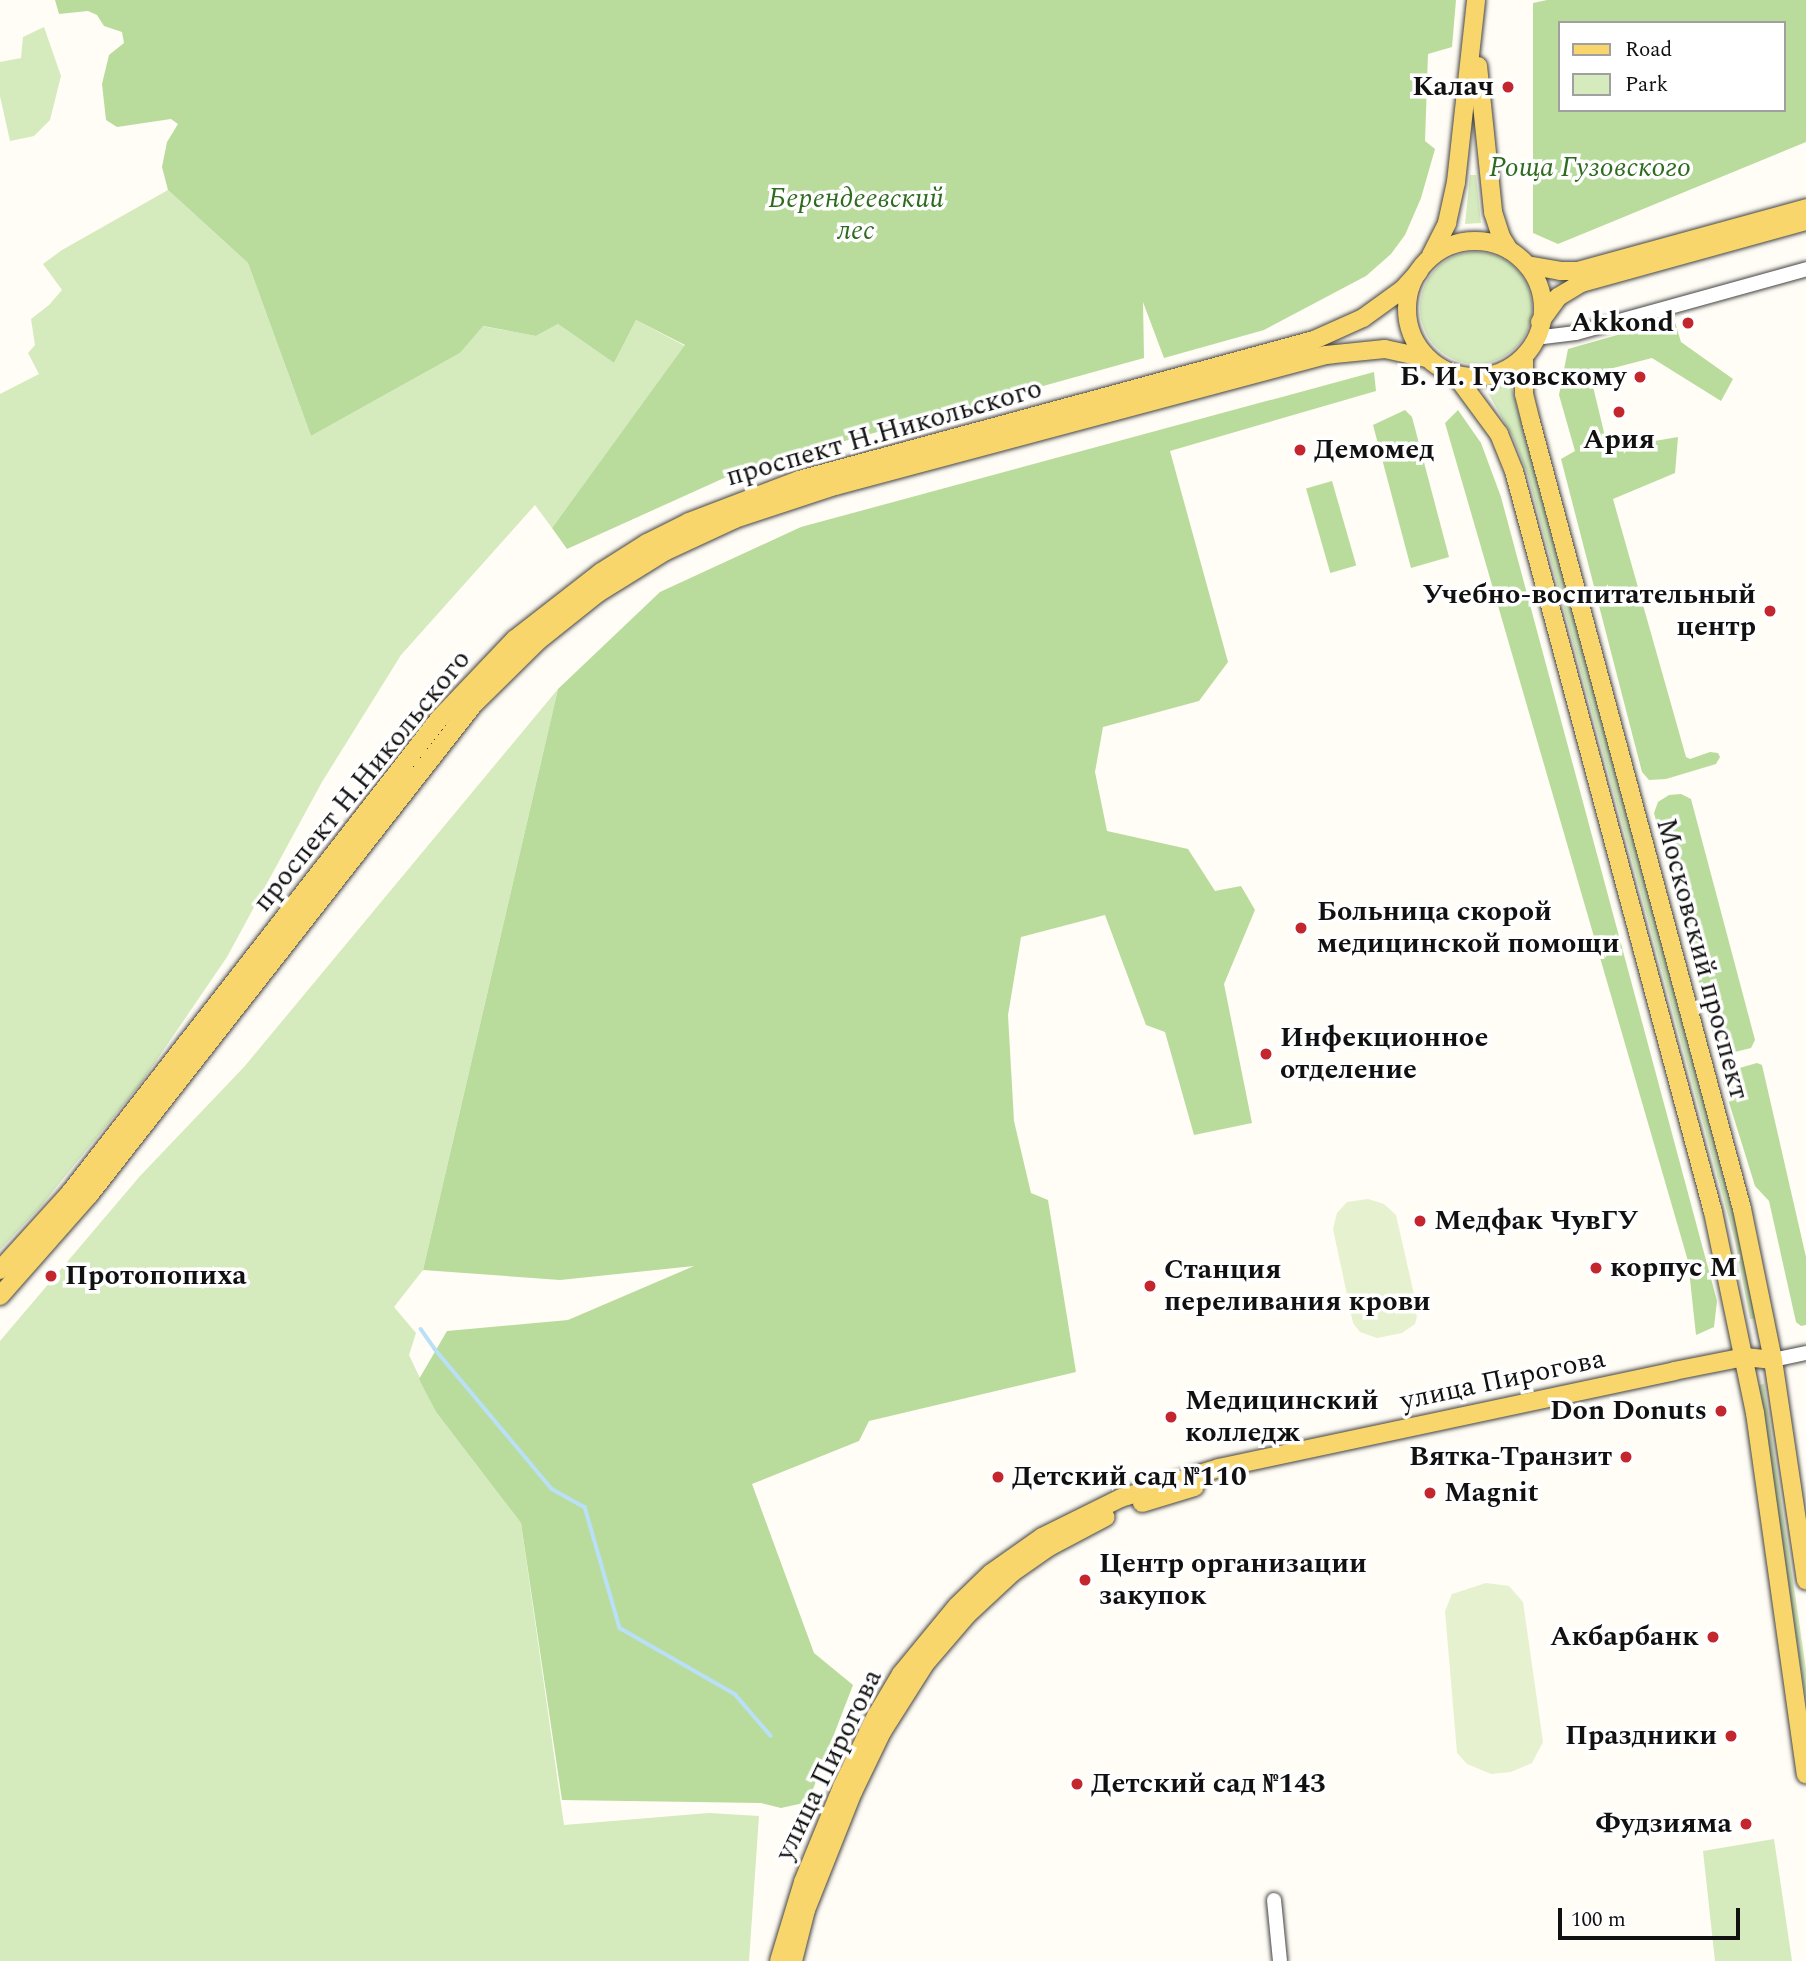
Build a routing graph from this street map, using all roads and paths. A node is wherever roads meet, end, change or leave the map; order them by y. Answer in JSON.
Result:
{"nodes":[{"id":1,"x":1476,"y":0,"type":"edge"},
{"id":2,"x":1475,"y":20,"type":"junction"},
{"id":3,"x":1806,"y":208,"type":"edge"},
{"id":4,"x":1806,"y":221,"type":"edge"},
{"id":5,"x":1509,"y":250,"type":"junction"},
{"id":6,"x":1527,"y":265,"type":"junction"},
{"id":7,"x":1423,"y":266,"type":"junction"},
{"id":8,"x":1806,"y":269,"type":"edge"},
{"id":9,"x":1538,"y":330,"type":"junction"},
{"id":10,"x":1524,"y":357,"type":"junction"},
{"id":11,"x":1426,"y":358,"type":"junction"},
{"id":12,"x":1454,"y":373,"type":"junction"},
{"id":13,"x":0,"y":1270,"type":"edge"},
{"id":14,"x":0,"y":1296,"type":"edge"},
{"id":15,"x":1806,"y":1353,"type":"edge"},
{"id":16,"x":1773,"y":1360,"type":"junction"},
{"id":17,"x":1746,"y":1363,"type":"junction"},
{"id":18,"x":1806,"y":1581,"type":"edge"},
{"id":19,"x":1806,"y":1774,"type":"edge"},
{"id":20,"x":1274,"y":1900,"type":"dead end"},
{"id":21,"x":800,"y":1908,"type":"junction"},
{"id":22,"x":779,"y":1961,"type":"edge"},
{"id":23,"x":793,"y":1961,"type":"edge"},
{"id":24,"x":1280,"y":1961,"type":"edge"}],
"edges":[{"from":1,"to":2,"type":"main road"},
{"from":2,"to":5,"type":"main road"},
{"from":2,"to":7,"type":"main road"},
{"from":3,"to":6,"type":"main road"},
{"from":4,"to":9,"type":"main road"},
{"from":5,"to":6,"type":"main road"},
{"from":5,"to":7,"type":"main road"},
{"from":6,"to":9,"type":"main road"},
{"from":7,"to":11,"type":"main road"},
{"from":7,"to":13,"type":"main road","name":"проспект Н.Никольского"},
{"from":8,"to":9,"type":"street"},
{"from":9,"to":10,"type":"main road"},
{"from":10,"to":12,"type":"main road"},
{"from":10,"to":16,"type":"main road","name":"Московский проспект"},
{"from":11,"to":12,"type":"main road"},
{"from":11,"to":14,"type":"main road","name":"проспект Н.Никольского"},
{"from":12,"to":17,"type":"main road","name":"Московский проспект"},
{"from":15,"to":16,"type":"street"},
{"from":16,"to":17,"type":"main road","name":"улица Пирогова"},
{"from":16,"to":18,"type":"main road","name":"Московский проспект"},
{"from":17,"to":19,"type":"main road","name":"Московский проспект"},
{"from":17,"to":21,"type":"main road","name":"улица Пирогова"},
{"from":20,"to":24,"type":"street"},
{"from":21,"to":22,"type":"main road","name":"улица Пирогова"},
{"from":21,"to":23,"type":"main road","name":"улица Пирогова"}]}
